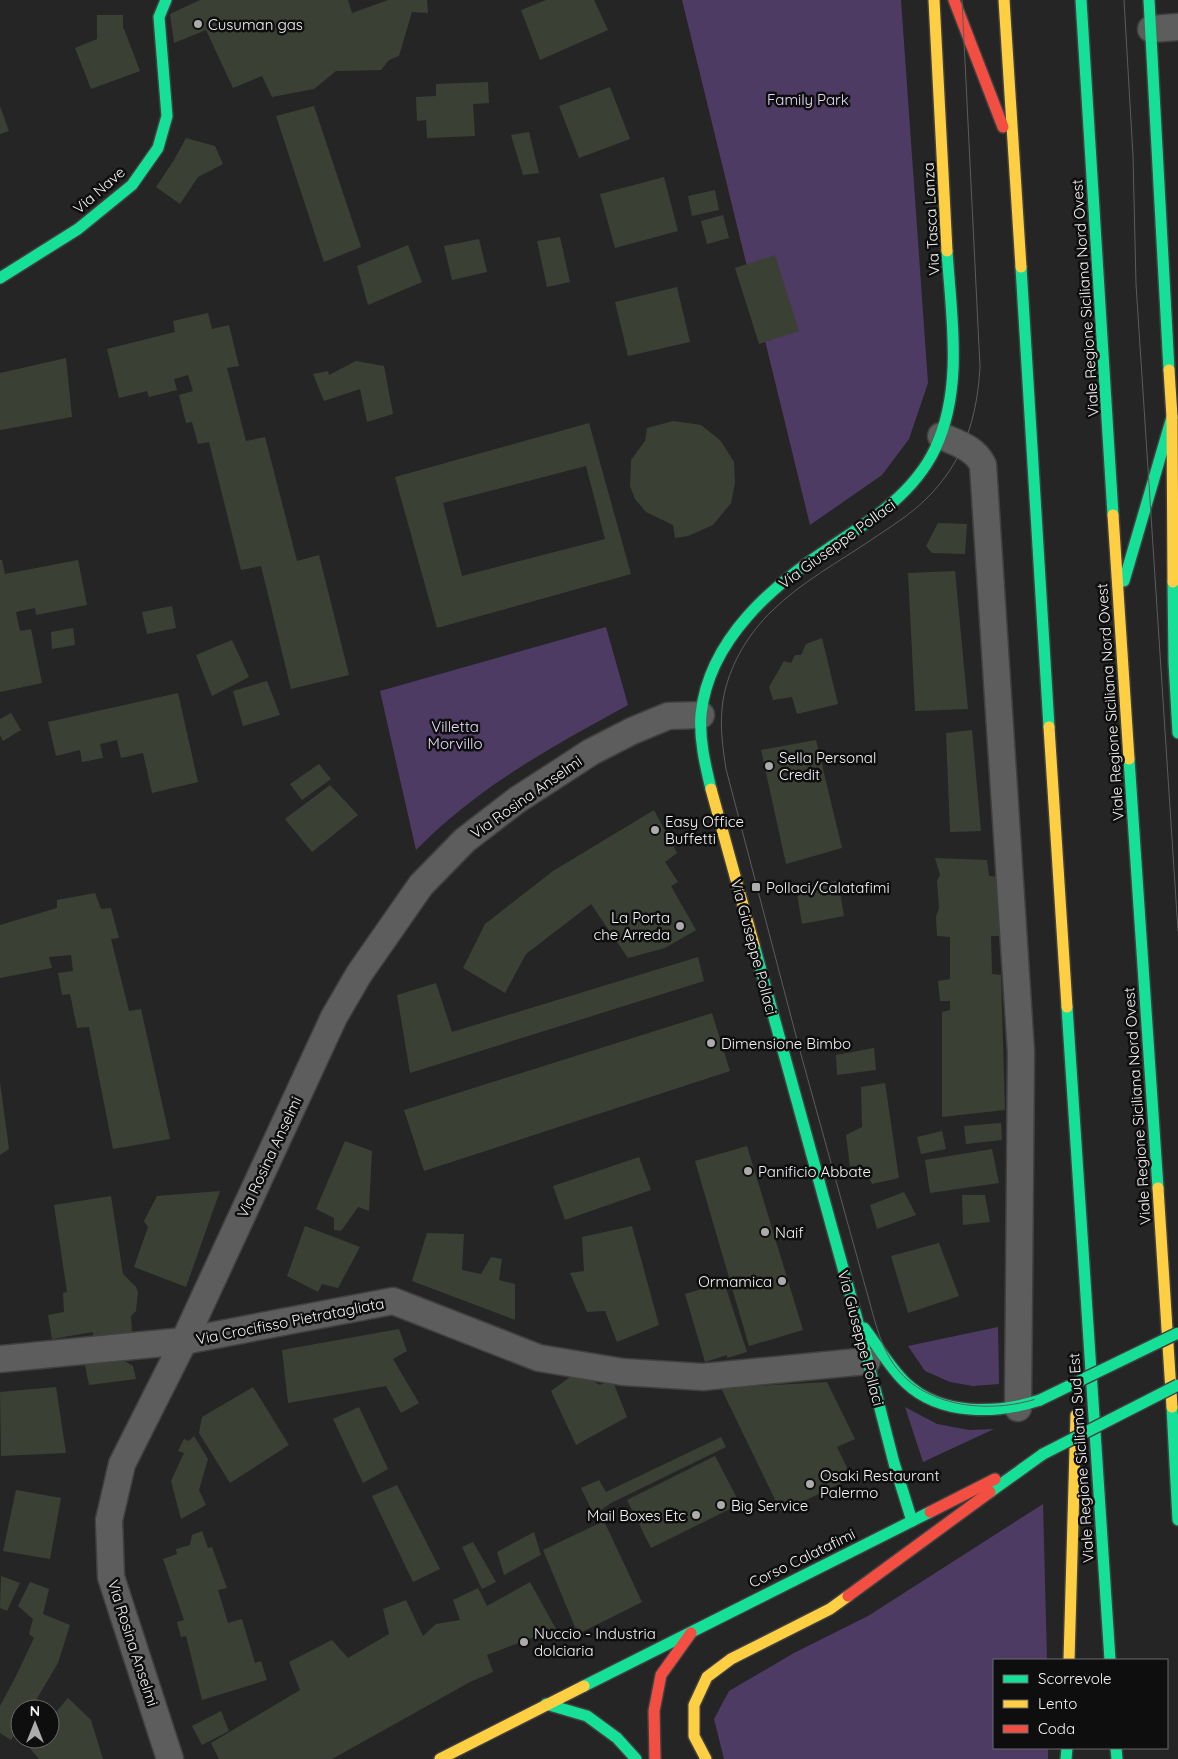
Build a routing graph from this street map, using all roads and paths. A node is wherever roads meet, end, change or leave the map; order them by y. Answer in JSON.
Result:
{"nodes":[{"id":1,"x":166,"y":0,"type":"edge"},
{"id":2,"x":934,"y":0,"type":"edge"},
{"id":3,"x":954,"y":0,"type":"edge"},
{"id":4,"x":1004,"y":0,"type":"edge"},
{"id":5,"x":1081,"y":0,"type":"edge"},
{"id":6,"x":1149,"y":0,"type":"edge"},
{"id":7,"x":1178,"y":27,"type":"edge"},
{"id":8,"x":1151,"y":29,"type":"junction"},
{"id":9,"x":1013,"y":152,"type":"junction"},
{"id":10,"x":0,"y":278,"type":"edge"},
{"id":11,"x":1172,"y":417,"type":"junction"},
{"id":12,"x":941,"y":436,"type":"junction"},
{"id":13,"x":1175,"y":593,"type":"edge"},
{"id":14,"x":1118,"y":602,"type":"junction"},
{"id":15,"x":701,"y":715,"type":"junction"},
{"id":16,"x":1178,"y":733,"type":"edge"},
{"id":17,"x":1082,"y":1254,"type":"junction"},
{"id":18,"x":857,"y":1319,"type":"junction"},
{"id":19,"x":1178,"y":1333,"type":"edge"},
{"id":20,"x":184,"y":1341,"type":"junction"},
{"id":21,"x":0,"y":1359,"type":"edge"},
{"id":22,"x":867,"y":1361,"type":"junction"},
{"id":23,"x":1178,"y":1385,"type":"edge"},
{"id":24,"x":1029,"y":1404,"type":"junction"},
{"id":25,"x":1043,"y":1454,"type":"junction"},
{"id":26,"x":1178,"y":1520,"type":"edge"},
{"id":27,"x":912,"y":1521,"type":"junction"},
{"id":28,"x":693,"y":1630,"type":"junction"},
{"id":29,"x":1069,"y":1659,"type":"edge"},
{"id":30,"x":1110,"y":1659,"type":"edge"},
{"id":31,"x":546,"y":1704,"type":"junction"},
{"id":32,"x":170,"y":1759,"type":"edge"},
{"id":33,"x":440,"y":1759,"type":"edge"},
{"id":34,"x":636,"y":1759,"type":"edge"},
{"id":35,"x":655,"y":1759,"type":"edge"},
{"id":36,"x":706,"y":1759,"type":"edge"}],
"edges":[{"from":1,"to":10,"type":"main road","name":"Via Nave"},
{"from":2,"to":12,"type":"main road","name":"Via Tasca Lanza"},
{"from":3,"to":9,"type":"main road"},
{"from":4,"to":9,"type":"main road"},
{"from":5,"to":14,"type":"main road","name":"Viale Regione Siciliana Nord Ovest"},
{"from":6,"to":8,"type":"main road"},
{"from":7,"to":8,"type":"street"},
{"from":8,"to":11,"type":"main road"},
{"from":9,"to":17,"type":"main road"},
{"from":11,"to":13,"type":"main road"},
{"from":11,"to":14,"type":"main road"},
{"from":12,"to":15,"type":"main road","name":"Via Giuseppe Pollaci"},
{"from":12,"to":24,"type":"street"},
{"from":13,"to":16,"type":"main road"},
{"from":14,"to":26,"type":"main road","name":"Viale Regione Siciliana Nord Ovest"},
{"from":15,"to":18,"type":"main road","name":"Via Giuseppe Pollaci"},
{"from":15,"to":20,"type":"street","name":"Via Rosina Anselmi"},
{"from":17,"to":29,"type":"main road"},
{"from":17,"to":30,"type":"main road","name":"Viale Regione Siciliana Sud Est"},
{"from":18,"to":22,"type":"main road","name":"Via Giuseppe Pollaci"},
{"from":18,"to":24,"type":"main road"},
{"from":19,"to":24,"type":"main road","bridge":true},
{"from":20,"to":21,"type":"street","name":"Via Crocifisso Pietratagliata"},
{"from":20,"to":22,"type":"street","name":"Via Crocifisso Pietratagliata"},
{"from":20,"to":32,"type":"street","name":"Via Rosina Anselmi"},
{"from":22,"to":27,"type":"main road","name":"Via Giuseppe Pollaci"},
{"from":23,"to":25,"type":"main road","name":"Corso Calatafimi","bridge":true},
{"from":25,"to":27,"type":"main road","name":"Corso Calatafimi"},
{"from":25,"to":36,"type":"main road"},
{"from":27,"to":28,"type":"main road","name":"Corso Calatafimi"},
{"from":28,"to":31,"type":"main road","name":"Corso Calatafimi"},
{"from":28,"to":35,"type":"main road"},
{"from":31,"to":33,"type":"main road","name":"Corso Calatafimi"},
{"from":31,"to":34,"type":"main road"}]}
